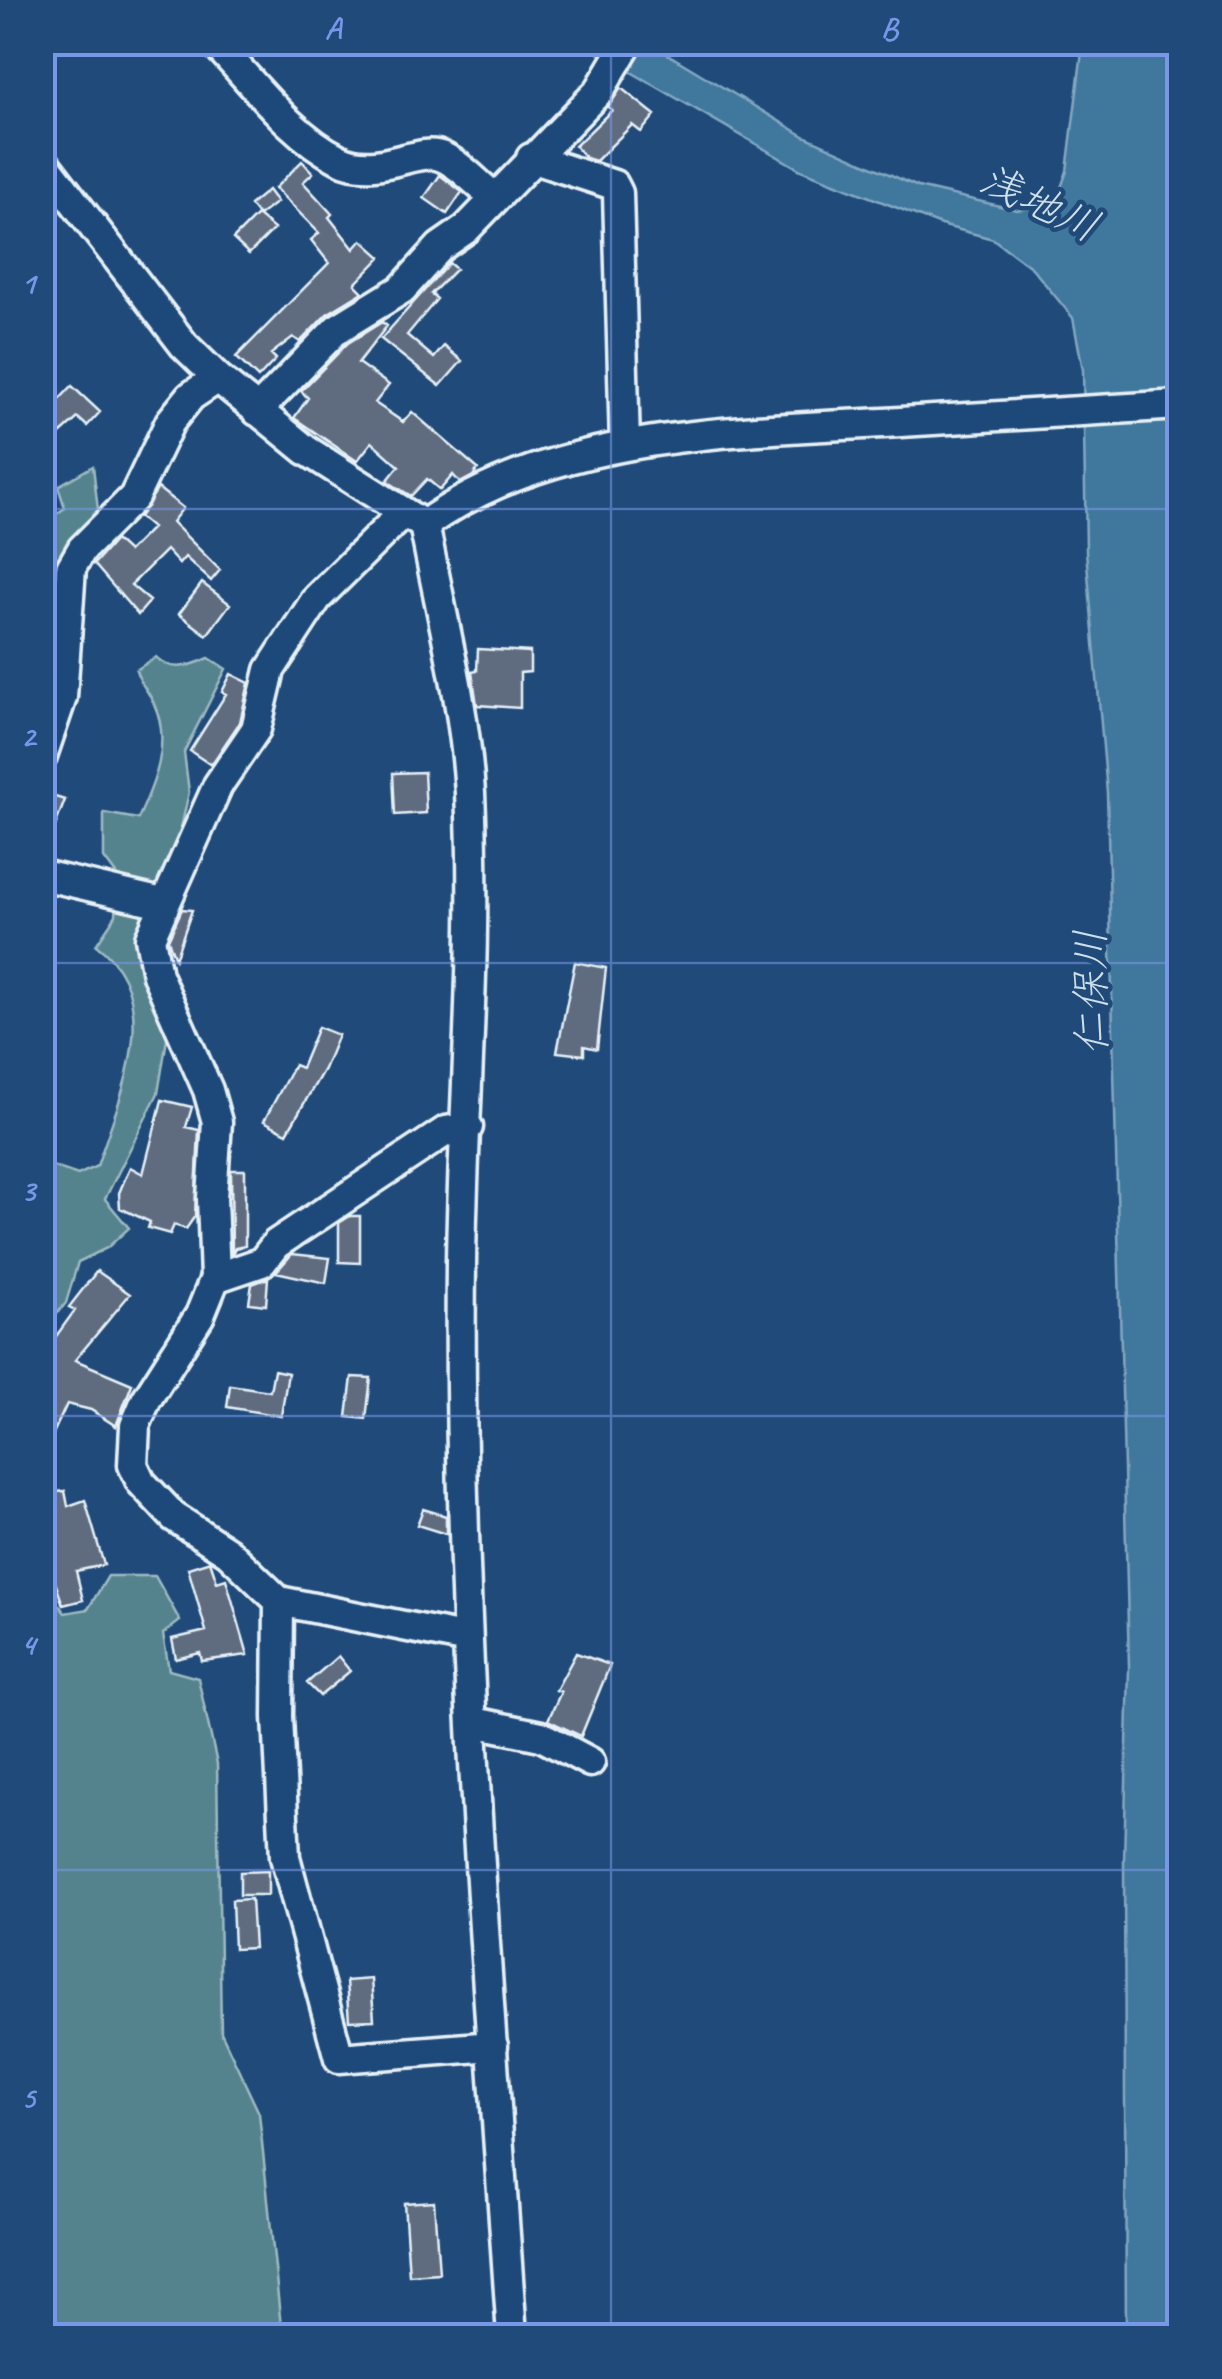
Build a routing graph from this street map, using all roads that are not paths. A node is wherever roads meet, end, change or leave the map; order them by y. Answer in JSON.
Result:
{"nodes":[{"id":1,"x":214,"y":42,"type":"edge"},
{"id":2,"x":628,"y":42,"type":"edge"},
{"id":3,"x":531,"y":158,"type":"junction"},
{"id":4,"x":42,"y":160,"type":"edge"},
{"id":5,"x":494,"y":197,"type":"junction"},
{"id":6,"x":218,"y":378,"type":"junction"},
{"id":7,"x":1180,"y":405,"type":"edge"},
{"id":8,"x":258,"y":411,"type":"junction"},
{"id":9,"x":626,"y":446,"type":"junction"},
{"id":10,"x":414,"y":519,"type":"junction"},
{"id":11,"x":71,"y":568,"type":"junction"},
{"id":12,"x":42,"y":581,"type":"edge"},
{"id":13,"x":42,"y":756,"type":"edge"},
{"id":14,"x":42,"y":875,"type":"edge"},
{"id":15,"x":162,"y":903,"type":"junction"},
{"id":16,"x":468,"y":1128,"type":"junction"},
{"id":17,"x":215,"y":1278,"type":"junction"},
{"id":18,"x":280,"y":1601,"type":"junction"},
{"id":19,"x":468,"y":1639,"type":"junction"},
{"id":20,"x":474,"y":1722,"type":"junction"},
{"id":21,"x":590,"y":1762,"type":"dead end"},
{"id":22,"x":494,"y":2046,"type":"junction"},
{"id":23,"x":512,"y":2336,"type":"edge"}],
"edges":[{"from":1,"to":5,"type":"street"},
{"from":2,"to":3,"type":"street"},
{"from":3,"to":5,"type":"street"},
{"from":3,"to":9,"type":"street"},
{"from":4,"to":6,"type":"street"},
{"from":5,"to":8,"type":"street"},
{"from":6,"to":8,"type":"street"},
{"from":6,"to":11,"type":"street"},
{"from":7,"to":9,"type":"street"},
{"from":8,"to":10,"type":"street"},
{"from":9,"to":10,"type":"street"},
{"from":10,"to":15,"type":"street"},
{"from":10,"to":16,"type":"street"},
{"from":11,"to":12,"type":"street"},
{"from":11,"to":13,"type":"street"},
{"from":14,"to":15,"type":"street"},
{"from":15,"to":17,"type":"street"},
{"from":16,"to":17,"type":"street"},
{"from":16,"to":19,"type":"street"},
{"from":17,"to":18,"type":"street"},
{"from":18,"to":19,"type":"street"},
{"from":18,"to":22,"type":"street"},
{"from":19,"to":20,"type":"street"},
{"from":20,"to":21,"type":"street"},
{"from":20,"to":22,"type":"street"},
{"from":22,"to":23,"type":"street"}]}
